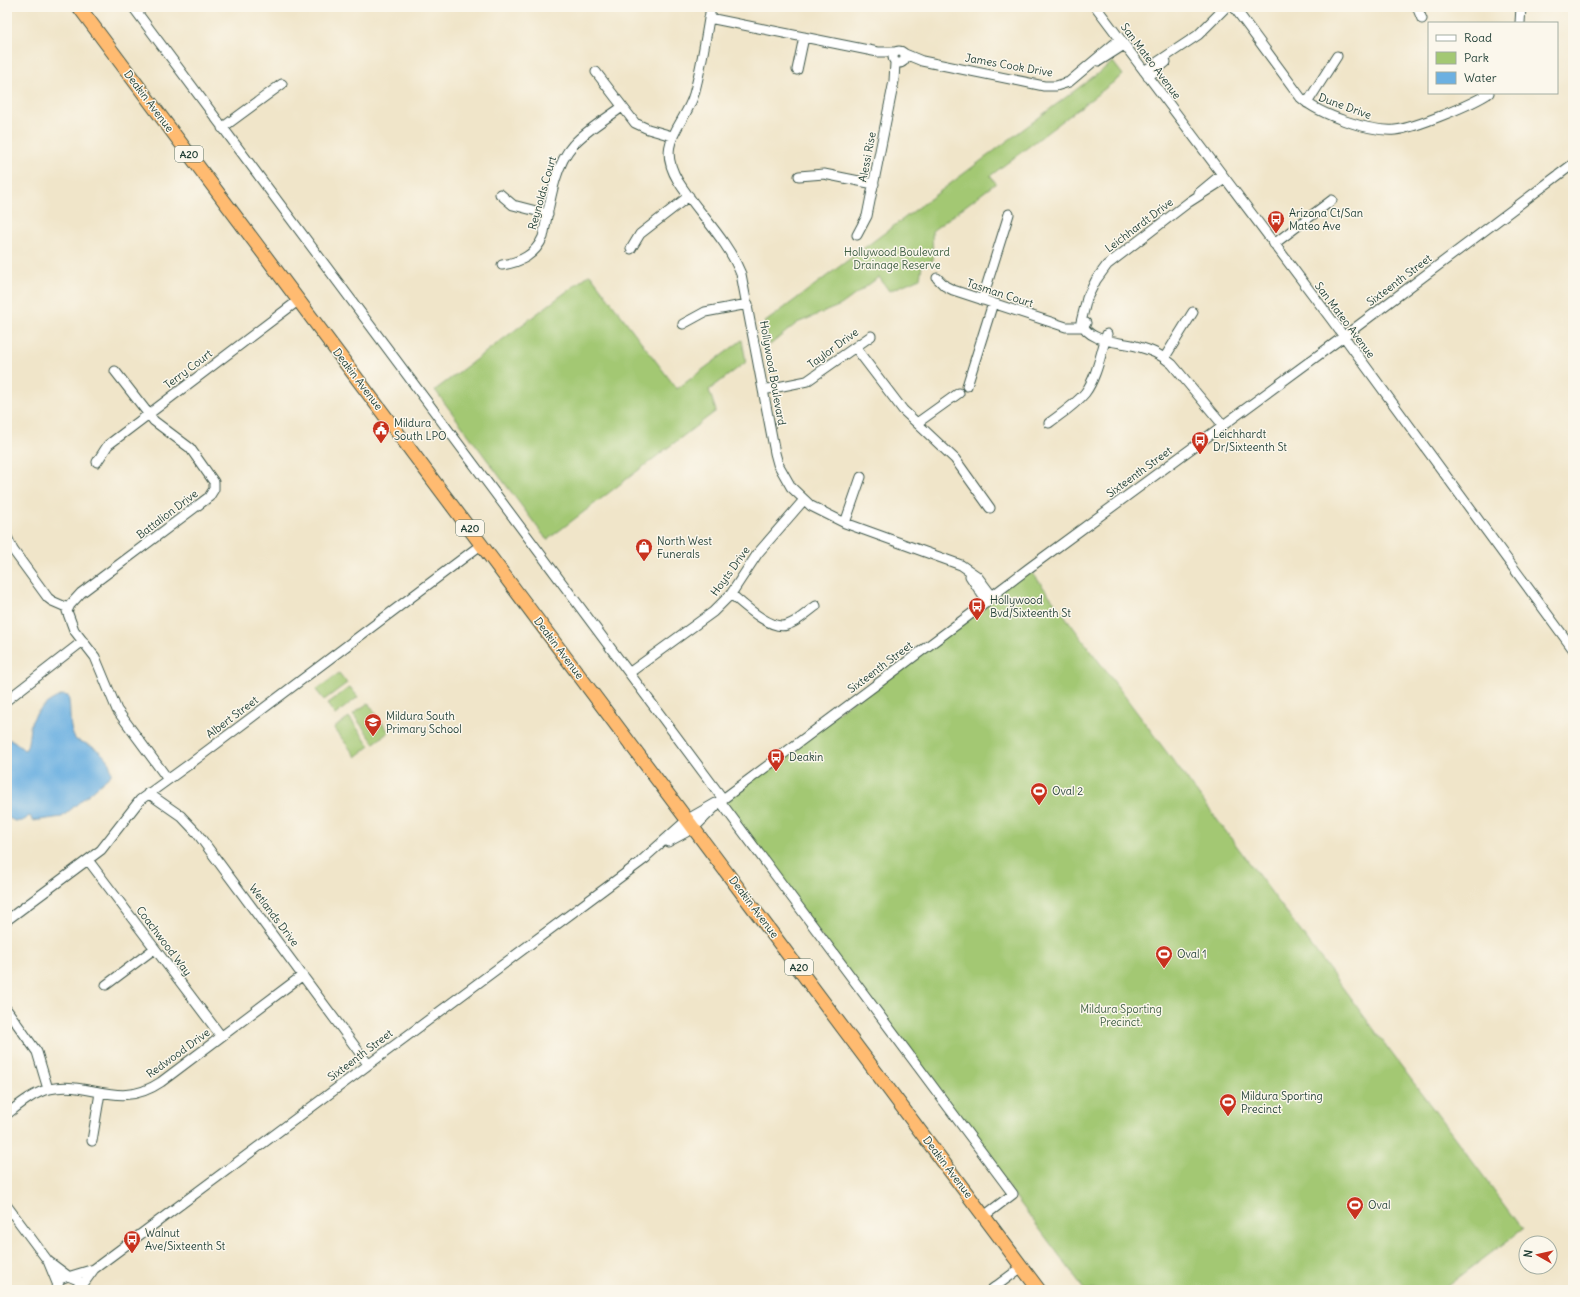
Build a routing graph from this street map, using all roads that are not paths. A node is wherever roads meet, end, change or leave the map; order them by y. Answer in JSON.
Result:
{"nodes":[{"id":1,"x":80,"y":7,"type":"edge"},
{"id":2,"x":133,"y":7,"type":"edge"},
{"id":3,"x":711,"y":7,"type":"edge"},
{"id":4,"x":1096,"y":7,"type":"edge"},
{"id":5,"x":1226,"y":7,"type":"edge"},
{"id":6,"x":1234,"y":7,"type":"edge"},
{"id":7,"x":1417,"y":7,"type":"edge"},
{"id":8,"x":1521,"y":7,"type":"edge"},
{"id":9,"x":709,"y":18,"type":"junction"},
{"id":10,"x":1422,"y":19,"type":"dead end"},
{"id":11,"x":1520,"y":22,"type":"edge"},
{"id":12,"x":804,"y":37,"type":"junction"},
{"id":13,"x":1122,"y":42,"type":"junction"},
{"id":14,"x":1337,"y":56,"type":"dead end"},
{"id":15,"x":899,"y":59,"type":"junction"},
{"id":16,"x":797,"y":70,"type":"dead end"},
{"id":17,"x":596,"y":72,"type":"dead end"},
{"id":18,"x":1146,"y":74,"type":"junction"},
{"id":19,"x":282,"y":84,"type":"dead end"},
{"id":20,"x":1488,"y":94,"type":"edge"},
{"id":21,"x":1307,"y":103,"type":"junction"},
{"id":22,"x":622,"y":107,"type":"junction"},
{"id":23,"x":222,"y":128,"type":"junction"},
{"id":24,"x":672,"y":136,"type":"junction"},
{"id":25,"x":1573,"y":164,"type":"edge"},
{"id":26,"x":799,"y":176,"type":"dead end"},
{"id":27,"x":1223,"y":177,"type":"junction"},
{"id":28,"x":874,"y":184,"type":"junction"},
{"id":29,"x":500,"y":194,"type":"dead end"},
{"id":30,"x":689,"y":196,"type":"junction"},
{"id":31,"x":1332,"y":200,"type":"dead end"},
{"id":32,"x":548,"y":214,"type":"junction"},
{"id":33,"x":1009,"y":214,"type":"dead end"},
{"id":34,"x":857,"y":235,"type":"dead end"},
{"id":35,"x":1274,"y":244,"type":"junction"},
{"id":36,"x":631,"y":249,"type":"dead end"},
{"id":37,"x":502,"y":265,"type":"dead end"},
{"id":38,"x":937,"y":278,"type":"dead end"},
{"id":39,"x":299,"y":300,"type":"junction"},
{"id":40,"x":982,"y":300,"type":"junction"},
{"id":41,"x":993,"y":303,"type":"junction"},
{"id":42,"x":748,"y":304,"type":"junction"},
{"id":43,"x":1193,"y":312,"type":"dead end"},
{"id":44,"x":683,"y":324,"type":"dead end"},
{"id":45,"x":1083,"y":324,"type":"junction"},
{"id":46,"x":871,"y":336,"type":"dead end"},
{"id":47,"x":1106,"y":337,"type":"junction"},
{"id":48,"x":1343,"y":337,"type":"junction"},
{"id":49,"x":855,"y":347,"type":"junction"},
{"id":50,"x":1165,"y":357,"type":"junction"},
{"id":51,"x":114,"y":371,"type":"dead end"},
{"id":52,"x":967,"y":386,"type":"dead end"},
{"id":53,"x":763,"y":390,"type":"junction"},
{"id":54,"x":959,"y":393,"type":"dead end"},
{"id":55,"x":148,"y":414,"type":"junction"},
{"id":56,"x":917,"y":423,"type":"junction"},
{"id":57,"x":1048,"y":423,"type":"dead end"},
{"id":58,"x":1220,"y":427,"type":"junction"},
{"id":59,"x":97,"y":462,"type":"dead end"},
{"id":60,"x":861,"y":477,"type":"dead end"},
{"id":61,"x":803,"y":501,"type":"junction"},
{"id":62,"x":990,"y":508,"type":"dead end"},
{"id":63,"x":845,"y":523,"type":"junction"},
{"id":64,"x":7,"y":537,"type":"edge"},
{"id":65,"x":482,"y":544,"type":"junction"},
{"id":66,"x":731,"y":594,"type":"junction"},
{"id":67,"x":989,"y":599,"type":"junction"},
{"id":68,"x":816,"y":606,"type":"dead end"},
{"id":69,"x":66,"y":607,"type":"junction"},
{"id":70,"x":83,"y":641,"type":"junction"},
{"id":71,"x":1573,"y":649,"type":"edge"},
{"id":72,"x":629,"y":673,"type":"junction"},
{"id":73,"x":7,"y":700,"type":"edge"},
{"id":74,"x":167,"y":778,"type":"junction"},
{"id":75,"x":148,"y":793,"type":"junction"},
{"id":76,"x":721,"y":800,"type":"junction"},
{"id":77,"x":691,"y":823,"type":"junction"},
{"id":78,"x":88,"y":860,"type":"junction"},
{"id":79,"x":7,"y":920,"type":"edge"},
{"id":80,"x":154,"y":949,"type":"junction"},
{"id":81,"x":303,"y":975,"type":"junction"},
{"id":82,"x":106,"y":985,"type":"dead end"},
{"id":83,"x":7,"y":1010,"type":"edge"},
{"id":84,"x":221,"y":1036,"type":"junction"},
{"id":85,"x":368,"y":1064,"type":"junction"},
{"id":86,"x":48,"y":1089,"type":"junction"},
{"id":87,"x":100,"y":1093,"type":"junction"},
{"id":88,"x":7,"y":1114,"type":"edge"},
{"id":89,"x":92,"y":1141,"type":"dead end"},
{"id":90,"x":7,"y":1206,"type":"edge"},
{"id":91,"x":984,"y":1216,"type":"junction"},
{"id":92,"x":48,"y":1261,"type":"junction"},
{"id":93,"x":1022,"y":1267,"type":"junction"},
{"id":94,"x":94,"y":1269,"type":"junction"},
{"id":95,"x":69,"y":1276,"type":"junction"},
{"id":96,"x":56,"y":1286,"type":"edge"},
{"id":97,"x":81,"y":1289,"type":"edge"},
{"id":98,"x":991,"y":1290,"type":"edge"},
{"id":99,"x":1039,"y":1290,"type":"edge"}],
"edges":[{"from":1,"to":39,"type":"highway","name":"Deakin Avenue","number":"A20"},
{"from":2,"to":23,"type":"street"},
{"from":3,"to":9,"type":"street","name":"Hollywood Boulevard"},
{"from":4,"to":13,"type":"street","name":"San Mateo Avenue"},
{"from":5,"to":18,"type":"street"},
{"from":6,"to":21,"type":"street","name":"Dune Drive"},
{"from":7,"to":10,"type":"street"},
{"from":8,"to":11,"type":"street"},
{"from":9,"to":12,"type":"street","name":"James Cook Drive"},
{"from":9,"to":24,"type":"street","name":"Hollywood Boulevard"},
{"from":12,"to":15,"type":"street","name":"James Cook Drive"},
{"from":12,"to":16,"type":"street"},
{"from":13,"to":15,"type":"street","name":"James Cook Drive"},
{"from":13,"to":18,"type":"street","name":"San Mateo Avenue"},
{"from":14,"to":21,"type":"street"},
{"from":15,"to":28,"type":"street","name":"Alessi Rise"},
{"from":17,"to":22,"type":"street"},
{"from":18,"to":27,"type":"street","name":"San Mateo Avenue"},
{"from":19,"to":23,"type":"street"},
{"from":20,"to":21,"type":"street","name":"Dune Drive"},
{"from":22,"to":24,"type":"street"},
{"from":22,"to":32,"type":"street","name":"Reynolds Court"},
{"from":23,"to":72,"type":"street"},
{"from":24,"to":30,"type":"street","name":"Hollywood Boulevard"},
{"from":25,"to":48,"type":"street","name":"Sixteenth Street"},
{"from":26,"to":28,"type":"street"},
{"from":27,"to":35,"type":"street","name":"San Mateo Avenue"},
{"from":27,"to":45,"type":"street","name":"Leichhardt Drive"},
{"from":28,"to":34,"type":"street","name":"Alessi Rise"},
{"from":29,"to":32,"type":"street"},
{"from":30,"to":36,"type":"street"},
{"from":30,"to":42,"type":"street","name":"Hollywood Boulevard"},
{"from":31,"to":35,"type":"street"},
{"from":32,"to":37,"type":"street","name":"Reynolds Court"},
{"from":33,"to":40,"type":"street"},
{"from":35,"to":48,"type":"street","name":"San Mateo Avenue"},
{"from":38,"to":40,"type":"street","name":"Tasman Court"},
{"from":39,"to":55,"type":"street","name":"Terry Court"},
{"from":39,"to":65,"type":"highway","name":"Deakin Avenue","number":"A20"},
{"from":40,"to":41,"type":"street","name":"Tasman Court"},
{"from":41,"to":45,"type":"street","name":"Tasman Court"},
{"from":41,"to":52,"type":"street"},
{"from":42,"to":44,"type":"street"},
{"from":42,"to":53,"type":"street","name":"Hollywood Boulevard"},
{"from":43,"to":50,"type":"street"},
{"from":45,"to":47,"type":"street","name":"Tasman Court"},
{"from":46,"to":49,"type":"street","name":"Taylor Drive"},
{"from":47,"to":50,"type":"street","name":"Tasman Court"},
{"from":47,"to":57,"type":"street"},
{"from":48,"to":58,"type":"street","name":"Sixteenth Street"},
{"from":48,"to":71,"type":"street","name":"San Mateo Avenue"},
{"from":49,"to":53,"type":"street","name":"Taylor Drive"},
{"from":49,"to":56,"type":"street"},
{"from":50,"to":58,"type":"street","name":"Tasman Court"},
{"from":51,"to":55,"type":"street","name":"Battalion Drive"},
{"from":53,"to":61,"type":"street","name":"Hollywood Boulevard"},
{"from":54,"to":56,"type":"street"},
{"from":55,"to":59,"type":"street","name":"Terry Court"},
{"from":55,"to":69,"type":"street","name":"Battalion Drive"},
{"from":56,"to":62,"type":"street"},
{"from":58,"to":67,"type":"street","name":"Sixteenth Street"},
{"from":60,"to":63,"type":"street"},
{"from":61,"to":63,"type":"street","name":"Hollywood Boulevard"},
{"from":61,"to":66,"type":"street","name":"Hoyts Drive"},
{"from":63,"to":67,"type":"street","name":"Hollywood Boulevard"},
{"from":64,"to":69,"type":"street"},
{"from":65,"to":74,"type":"street","name":"Albert Street"},
{"from":65,"to":77,"type":"highway","name":"Deakin Avenue","number":"A20"},
{"from":66,"to":68,"type":"street"},
{"from":66,"to":72,"type":"street","name":"Hoyts Drive"},
{"from":67,"to":76,"type":"street","name":"Sixteenth Street"},
{"from":69,"to":70,"type":"street"},
{"from":70,"to":73,"type":"street"},
{"from":70,"to":74,"type":"street"},
{"from":72,"to":76,"type":"street"},
{"from":74,"to":75,"type":"street","name":"Albert Street"},
{"from":75,"to":78,"type":"street","name":"Albert Street"},
{"from":75,"to":81,"type":"street","name":"Wetlands Drive"},
{"from":76,"to":77,"type":"street","name":"Sixteenth Street"},
{"from":76,"to":91,"type":"street"},
{"from":77,"to":85,"type":"street","name":"Sixteenth Street"},
{"from":77,"to":91,"type":"highway","name":"Deakin Avenue","number":"A20"},
{"from":78,"to":79,"type":"street","name":"Albert Street"},
{"from":78,"to":80,"type":"street","name":"Coachwood Way"},
{"from":80,"to":82,"type":"street"},
{"from":80,"to":84,"type":"street","name":"Coachwood Way"},
{"from":81,"to":84,"type":"street","name":"Redwood Drive"},
{"from":81,"to":85,"type":"street","name":"Wetlands Drive"},
{"from":83,"to":86,"type":"street"},
{"from":84,"to":87,"type":"street","name":"Redwood Drive"},
{"from":85,"to":94,"type":"street","name":"Sixteenth Street"},
{"from":86,"to":87,"type":"street","name":"Redwood Drive"},
{"from":86,"to":88,"type":"street","name":"Redwood Drive"},
{"from":87,"to":89,"type":"street"},
{"from":90,"to":92,"type":"street"},
{"from":91,"to":93,"type":"highway","name":"Deakin Avenue","number":"A20"},
{"from":92,"to":95,"type":"street"},
{"from":92,"to":96,"type":"street"},
{"from":93,"to":98,"type":"street"},
{"from":93,"to":99,"type":"highway","name":"Deakin Avenue","number":"A20"},
{"from":94,"to":95,"type":"street","name":"Sixteenth Street"},
{"from":94,"to":97,"type":"street","name":"Sixteenth Street"},
{"from":95,"to":96,"type":"street","name":"Sixteenth Street"},
{"from":95,"to":97,"type":"street"}]}
